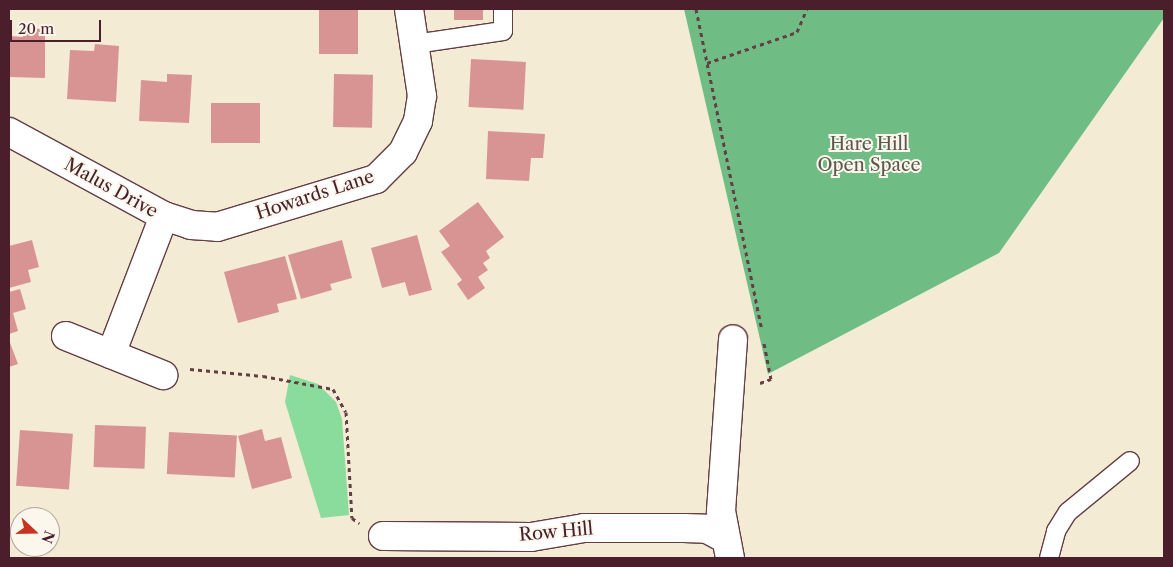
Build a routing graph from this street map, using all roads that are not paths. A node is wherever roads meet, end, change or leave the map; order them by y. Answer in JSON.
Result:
{"nodes":[{"id":1,"x":409,"y":9,"type":"edge"},
{"id":2,"x":503,"y":9,"type":"edge"},
{"id":3,"x":415,"y":44,"type":"junction"},
{"id":4,"x":9,"y":132,"type":"edge"},
{"id":5,"x":164,"y":216,"type":"junction"},
{"id":6,"x":66,"y":336,"type":"dead end"},
{"id":7,"x":733,"y":339,"type":"dead end"},
{"id":8,"x":111,"y":354,"type":"junction"},
{"id":9,"x":163,"y":375,"type":"road end"},
{"id":10,"x":1130,"y":461,"type":"dead end"},
{"id":11,"x":383,"y":536,"type":"road end"},
{"id":12,"x":728,"y":549,"type":"edge"},
{"id":13,"x":1049,"y":558,"type":"edge"}],
"edges":[{"from":1,"to":3,"type":"street","name":"Howards Lane"},
{"from":2,"to":3,"type":"lane"},
{"from":3,"to":5,"type":"street","name":"Howards Lane"},
{"from":4,"to":5,"type":"street","name":"Malus Drive"},
{"from":5,"to":8,"type":"street","name":"Malus Drive"},
{"from":6,"to":8,"type":"street"},
{"from":7,"to":12,"type":"street","name":"Row Hill"},
{"from":8,"to":9,"type":"street"},
{"from":10,"to":13,"type":"lane"},
{"from":11,"to":12,"type":"street","name":"Row Hill"}]}
